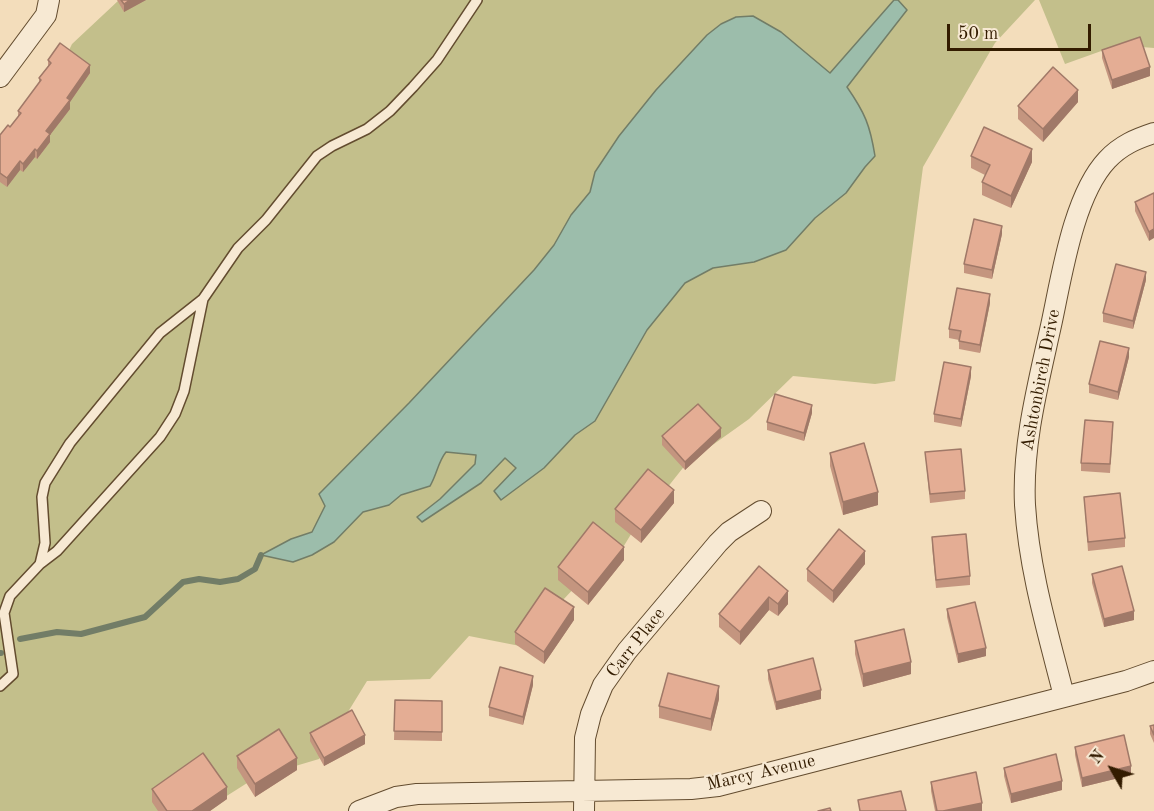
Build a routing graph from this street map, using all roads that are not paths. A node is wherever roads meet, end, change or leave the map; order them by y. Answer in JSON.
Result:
{"nodes":[{"id":1,"x":49,"y":0,"type":"edge"},
{"id":2,"x":477,"y":0,"type":"edge"},
{"id":3,"x":0,"y":77,"type":"edge"},
{"id":4,"x":1154,"y":133,"type":"edge"},
{"id":5,"x":203,"y":299,"type":"junction"},
{"id":6,"x":761,"y":511,"type":"dead end"},
{"id":7,"x":40,"y":564,"type":"junction"},
{"id":8,"x":1154,"y":671,"type":"edge"},
{"id":9,"x":0,"y":686,"type":"edge"},
{"id":10,"x":1064,"y":696,"type":"junction"},
{"id":11,"x":583,"y":791,"type":"junction"},
{"id":12,"x":359,"y":811,"type":"edge"},
{"id":13,"x":584,"y":811,"type":"edge"}],
"edges":[{"from":1,"to":3,"type":"street"},
{"from":2,"to":5,"type":"lane"},
{"from":4,"to":10,"type":"street","name":"Ashtonbirch Drive"},
{"from":5,"to":7,"type":"lane"},
{"from":5,"to":7,"type":"lane"},
{"from":6,"to":11,"type":"street","name":"Carr Place"},
{"from":7,"to":9,"type":"lane"},
{"from":8,"to":10,"type":"street","name":"Marcy Avenue"},
{"from":10,"to":11,"type":"street","name":"Marcy Avenue"},
{"from":11,"to":12,"type":"street","name":"Marcy Avenue"},
{"from":11,"to":13,"type":"street","name":"Carr Place"}]}
